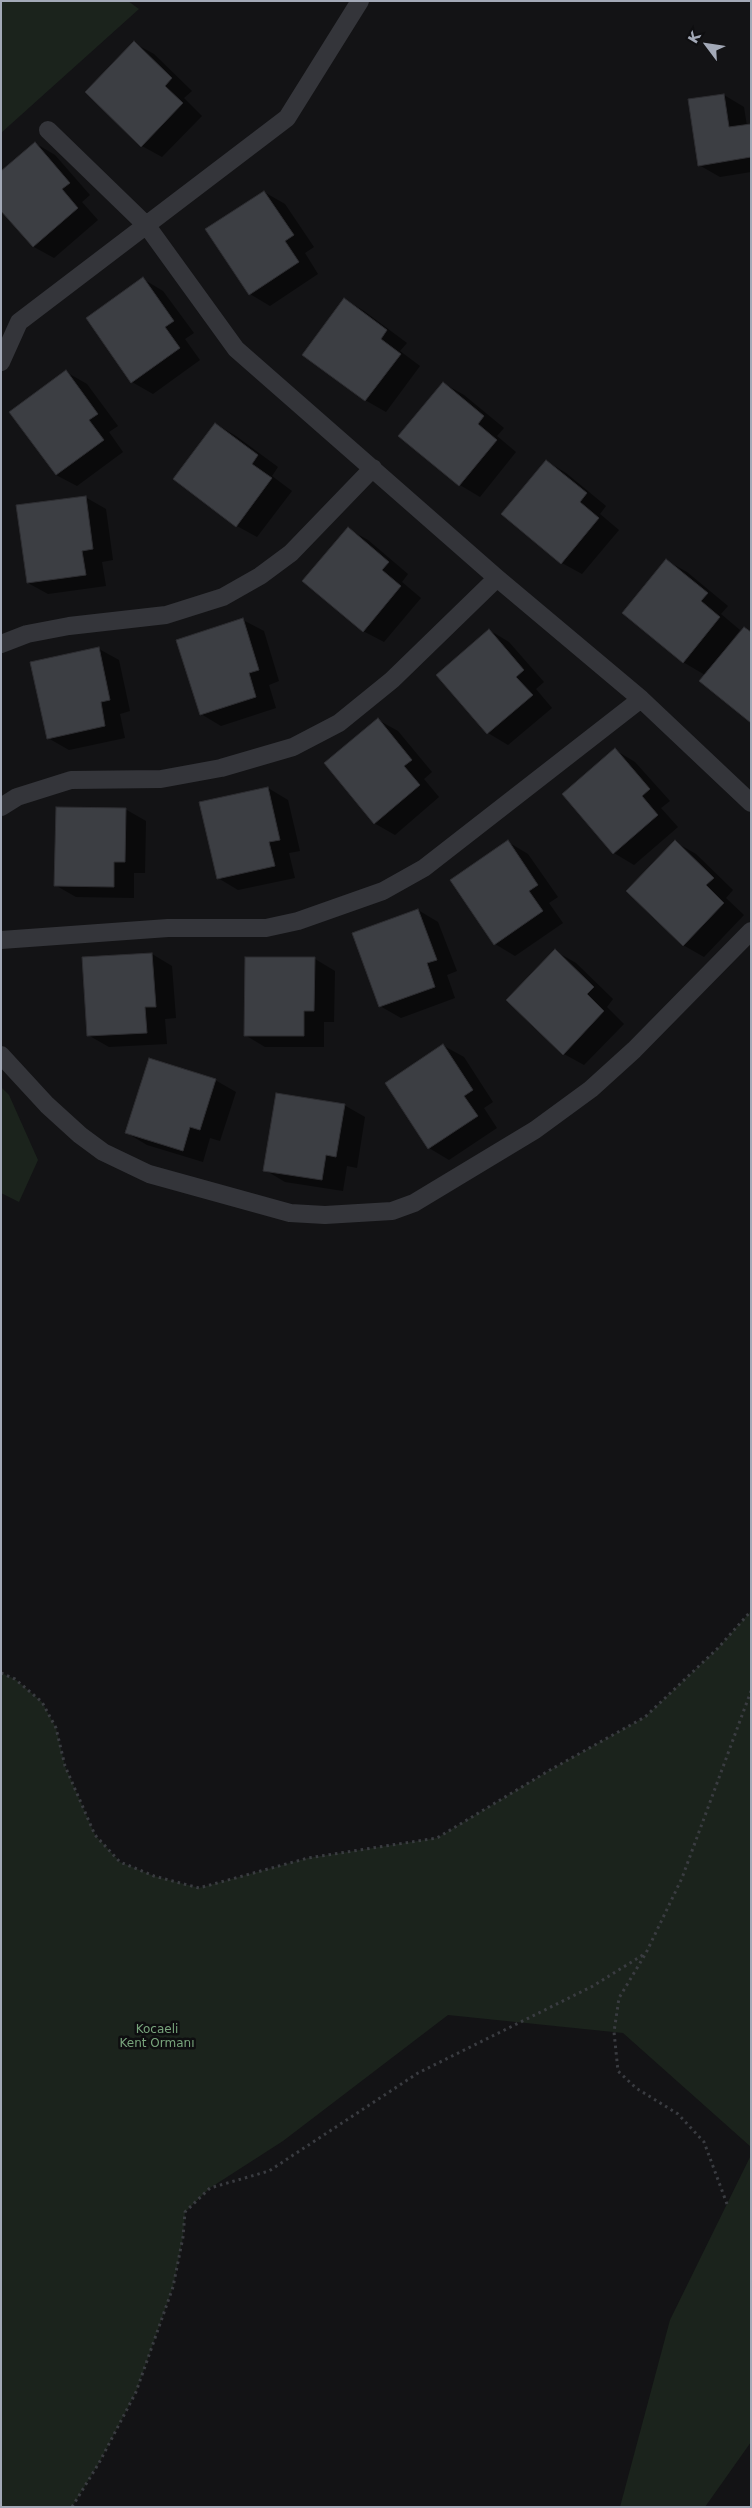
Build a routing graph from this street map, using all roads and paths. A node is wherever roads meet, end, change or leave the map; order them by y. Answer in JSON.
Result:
{"nodes":[{"id":1,"x":360,"y":1,"type":"edge"},
{"id":2,"x":48,"y":130,"type":"dead end"},
{"id":3,"x":146,"y":226,"type":"junction"},
{"id":4,"x":1,"y":362,"type":"edge"},
{"id":5,"x":373,"y":468,"type":"junction"},
{"id":6,"x":497,"y":578,"type":"junction"},
{"id":7,"x":1,"y":644,"type":"edge"},
{"id":8,"x":641,"y":699,"type":"junction"},
{"id":9,"x":751,"y":803,"type":"edge"},
{"id":10,"x":1,"y":807,"type":"edge"},
{"id":11,"x":751,"y":931,"type":"edge"},
{"id":12,"x":1,"y":940,"type":"edge"},
{"id":13,"x":1,"y":1055,"type":"edge"},
{"id":14,"x":751,"y":1611,"type":"edge"},
{"id":15,"x":1,"y":1673,"type":"edge"},
{"id":16,"x":751,"y":1691,"type":"edge"},
{"id":17,"x":646,"y":1954,"type":"junction"},
{"id":18,"x":727,"y":2204,"type":"dead end"},
{"id":19,"x":72,"y":2507,"type":"edge"}],
"edges":[{"from":1,"to":3,"type":"lane"},
{"from":2,"to":3,"type":"lane"},
{"from":3,"to":4,"type":"lane"},
{"from":3,"to":5,"type":"lane"},
{"from":5,"to":6,"type":"lane"},
{"from":5,"to":7,"type":"lane"},
{"from":6,"to":8,"type":"lane"},
{"from":6,"to":10,"type":"lane"},
{"from":8,"to":9,"type":"lane"},
{"from":8,"to":12,"type":"lane"},
{"from":11,"to":13,"type":"lane"},
{"from":14,"to":15,"type":"path"},
{"from":16,"to":17,"type":"path"},
{"from":17,"to":18,"type":"path"},
{"from":17,"to":19,"type":"path"}]}
